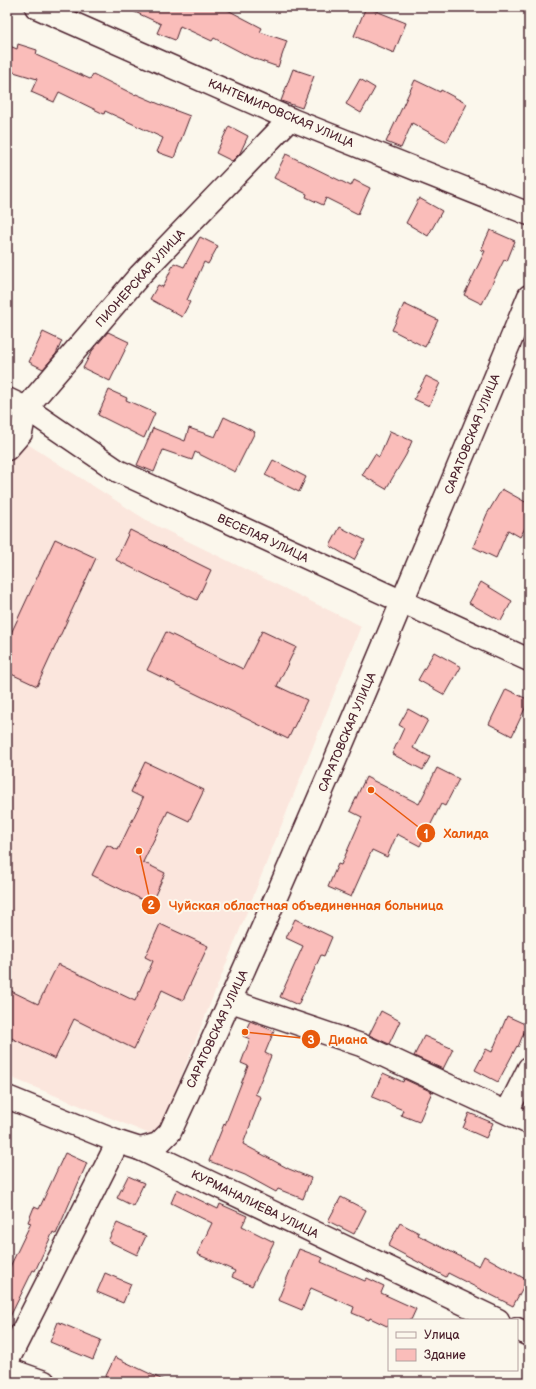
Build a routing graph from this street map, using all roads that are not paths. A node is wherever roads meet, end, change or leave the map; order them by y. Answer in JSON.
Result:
{"nodes":[{"id":1,"x":36,"y":7,"type":"edge"},
{"id":2,"x":290,"y":119,"type":"junction"},
{"id":3,"x":529,"y":214,"type":"edge"},
{"id":4,"x":529,"y":296,"type":"edge"},
{"id":5,"x":7,"y":399,"type":"edge"},
{"id":6,"x":26,"y":408,"type":"junction"},
{"id":7,"x":7,"y":448,"type":"edge"},
{"id":8,"x":403,"y":602,"type":"junction"},
{"id":9,"x":529,"y":660,"type":"edge"},
{"id":10,"x":231,"y":1001,"type":"junction"},
{"id":11,"x":529,"y":1068,"type":"edge"},
{"id":12,"x":7,"y":1097,"type":"edge"},
{"id":13,"x":507,"y":1112,"type":"junction"},
{"id":14,"x":529,"y":1123,"type":"edge"},
{"id":15,"x":118,"y":1142,"type":"junction"},
{"id":16,"x":140,"y":1149,"type":"junction"},
{"id":17,"x":496,"y":1319,"type":"edge"},
{"id":18,"x":518,"y":1330,"type":"edge"},
{"id":19,"x":529,"y":1335,"type":"edge"},
{"id":20,"x":7,"y":1362,"type":"edge"},
{"id":21,"x":7,"y":1369,"type":"edge"},
{"id":22,"x":44,"y":1382,"type":"edge"}],
"edges":[{"from":1,"to":2,"type":"street","name":"КАНТЕМИРОВСКАЯ УЛИЦА"},
{"from":2,"to":3,"type":"street","name":"КАНТЕМИРОВСКАЯ УЛИЦА"},
{"from":2,"to":6,"type":"street","name":"ПИОНЕРСКАЯ УЛИЦА"},
{"from":4,"to":8,"type":"street","name":"САРАТОВСКАЯ УЛИЦА"},
{"from":5,"to":6,"type":"street","name":"ВЕСЕЛАЯ УЛИЦА"},
{"from":6,"to":7,"type":"street","name":"ПИОНЕРСКАЯ УЛИЦА"},
{"from":6,"to":8,"type":"street","name":"ВЕСЕЛАЯ УЛИЦА"},
{"from":8,"to":9,"type":"street","name":"ВЕСЕЛАЯ УЛИЦА"},
{"from":8,"to":10,"type":"street","name":"САРАТОВСКАЯ УЛИЦА"},
{"from":10,"to":13,"type":"street"},
{"from":10,"to":16,"type":"street","name":"САРАТОВСКАЯ УЛИЦА"},
{"from":11,"to":13,"type":"street"},
{"from":12,"to":15,"type":"street","name":"КУРМАНАЛИЕВА УЛИЦА"},
{"from":13,"to":14,"type":"street"},
{"from":15,"to":16,"type":"street","name":"КУРМАНАЛИЕВА УЛИЦА"},
{"from":15,"to":20,"type":"street"},
{"from":16,"to":17,"type":"street","name":"КУРМАНАЛИЕВА УЛИЦА"},
{"from":18,"to":19,"type":"street"},
{"from":21,"to":22,"type":"street"}]}
